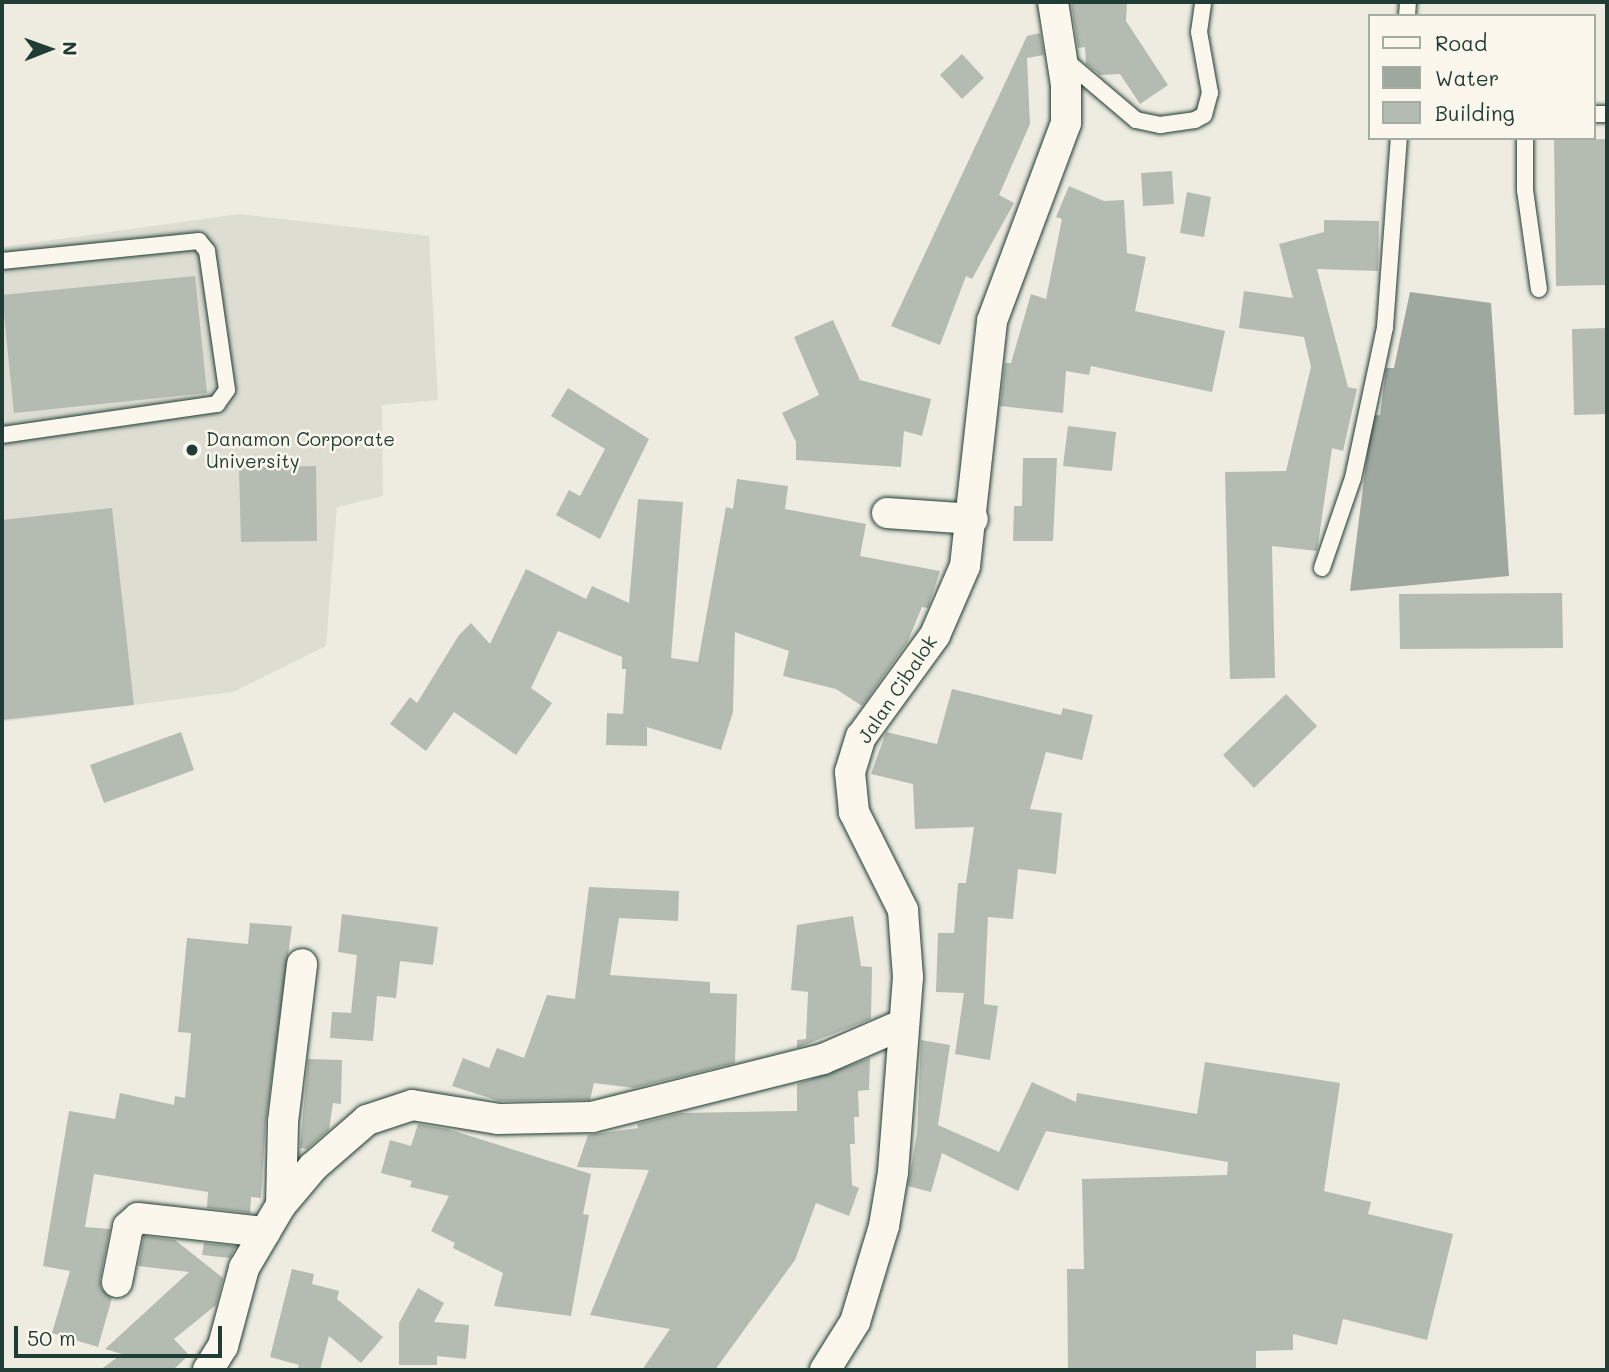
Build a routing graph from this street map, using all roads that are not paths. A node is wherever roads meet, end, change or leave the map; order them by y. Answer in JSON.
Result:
{"nodes":[{"id":1,"x":1054,"y":2,"type":"edge"},
{"id":2,"x":1203,"y":2,"type":"edge"},
{"id":3,"x":1062,"y":56,"type":"junction"},
{"id":4,"x":1399,"y":140,"type":"edge"},
{"id":5,"x":1525,"y":140,"type":"edge"},
{"id":6,"x":2,"y":261,"type":"edge"},
{"id":7,"x":1539,"y":289,"type":"dead end"},
{"id":8,"x":2,"y":435,"type":"edge"},
{"id":9,"x":887,"y":513,"type":"dead end"},
{"id":10,"x":973,"y":519,"type":"junction"},
{"id":11,"x":1322,"y":568,"type":"dead end"},
{"id":12,"x":302,"y":964,"type":"dead end"},
{"id":13,"x":904,"y":1024,"type":"junction"},
{"id":14,"x":281,"y":1205,"type":"junction"},
{"id":15,"x":265,"y":1232,"type":"junction"},
{"id":16,"x":117,"y":1282,"type":"dead end"},
{"id":17,"x":208,"y":1370,"type":"edge"},
{"id":18,"x":825,"y":1370,"type":"edge"}],
"edges":[{"from":1,"to":3,"type":"street","name":"Jalan Cibalok"},
{"from":2,"to":3,"type":"lane"},
{"from":3,"to":10,"type":"street","name":"Jalan Cibalok"},
{"from":4,"to":11,"type":"lane"},
{"from":5,"to":7,"type":"lane"},
{"from":6,"to":8,"type":"lane"},
{"from":9,"to":10,"type":"street"},
{"from":10,"to":13,"type":"street","name":"Jalan Cibalok"},
{"from":12,"to":14,"type":"street"},
{"from":13,"to":14,"type":"street"},
{"from":13,"to":18,"type":"street","name":"Jalan Cibalok"},
{"from":14,"to":15,"type":"street"},
{"from":15,"to":16,"type":"street"},
{"from":15,"to":17,"type":"street"}]}
